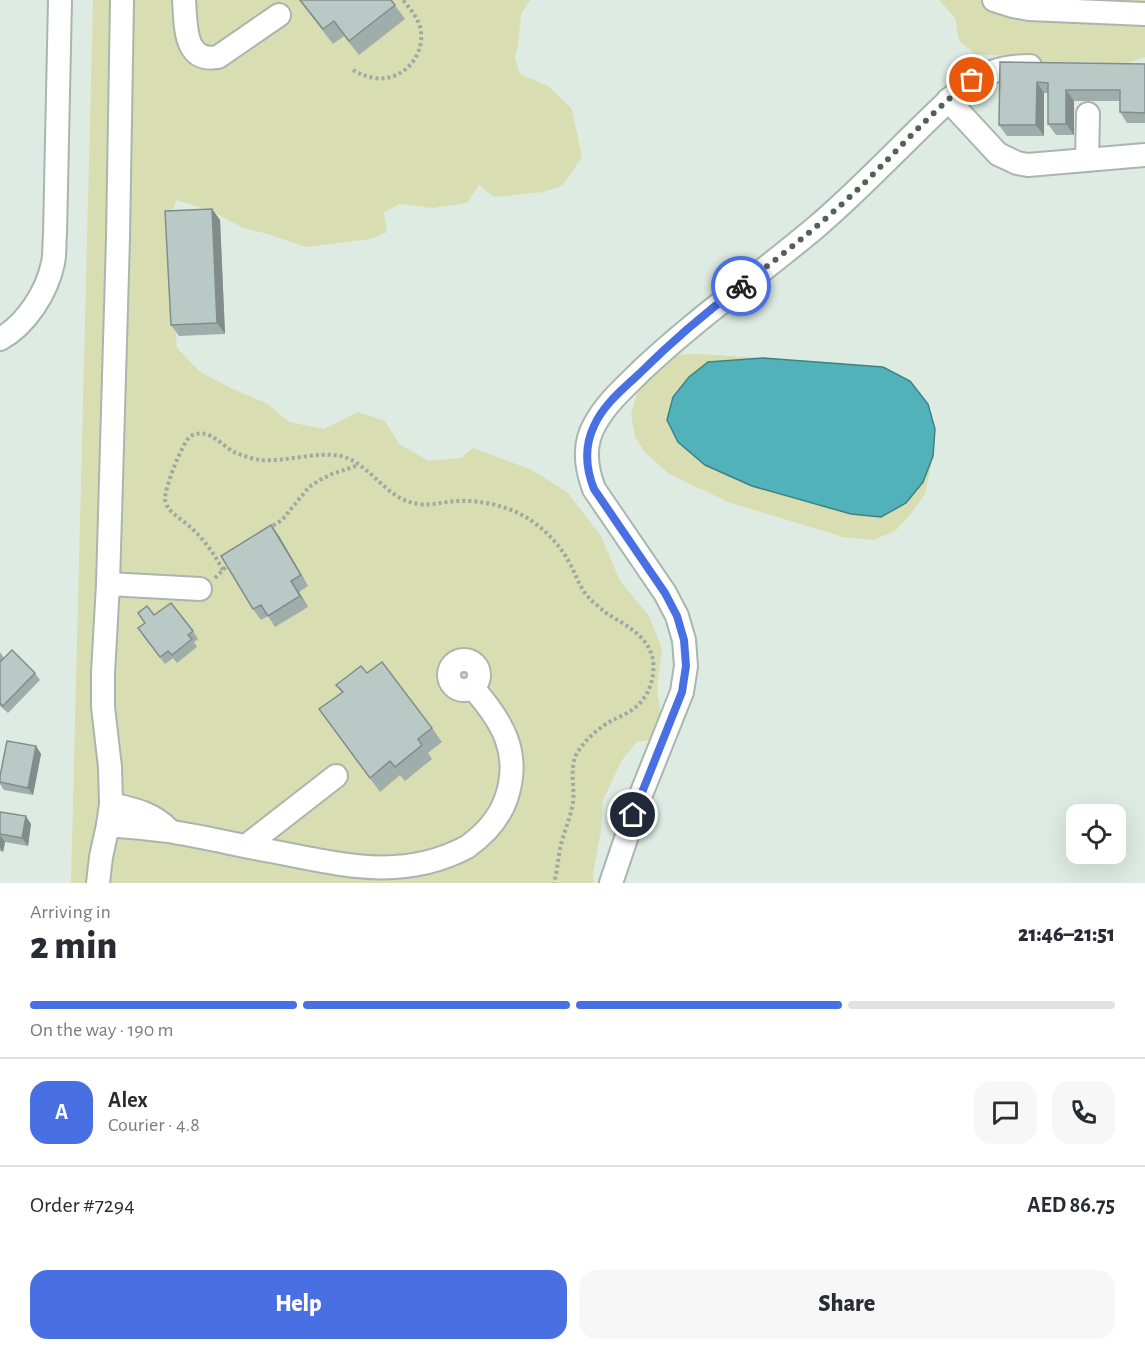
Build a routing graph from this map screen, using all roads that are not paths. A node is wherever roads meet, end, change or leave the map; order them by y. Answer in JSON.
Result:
{"nodes":[{"id":1,"x":60,"y":0,"type":"edge"},
{"id":2,"x":122,"y":0,"type":"edge"},
{"id":3,"x":184,"y":0,"type":"edge"},
{"id":4,"x":994,"y":0,"type":"edge"},
{"id":5,"x":1145,"y":14,"type":"edge"},
{"id":6,"x":279,"y":15,"type":"dead end"},
{"id":7,"x":1048,"y":65,"type":"edge"},
{"id":8,"x":948,"y":100,"type":"junction"},
{"id":9,"x":1088,"y":114,"type":"dead end"},
{"id":10,"x":1145,"y":154,"type":"edge"},
{"id":11,"x":1087,"y":160,"type":"junction"},
{"id":12,"x":0,"y":339,"type":"edge"},
{"id":13,"x":108,"y":584,"type":"junction"},
{"id":14,"x":200,"y":589,"type":"road end"},
{"id":15,"x":473,"y":688,"type":"dead end"},
{"id":16,"x":336,"y":776,"type":"dead end"},
{"id":17,"x":110,"y":814,"type":"junction"},
{"id":18,"x":246,"y":846,"type":"junction"},
{"id":19,"x":98,"y":883,"type":"edge"},
{"id":20,"x":611,"y":883,"type":"edge"}],
"edges":[{"from":1,"to":12,"type":"street"},
{"from":2,"to":13,"type":"street"},
{"from":3,"to":6,"type":"street"},
{"from":4,"to":5,"type":"street"},
{"from":7,"to":8,"type":"street"},
{"from":8,"to":11,"type":"street"},
{"from":8,"to":20,"type":"street"},
{"from":9,"to":11,"type":"street"},
{"from":10,"to":11,"type":"street"},
{"from":13,"to":14,"type":"street"},
{"from":13,"to":17,"type":"street"},
{"from":15,"to":18,"type":"street"},
{"from":16,"to":18,"type":"street"},
{"from":17,"to":18,"type":"street"},
{"from":17,"to":19,"type":"street"}]}
